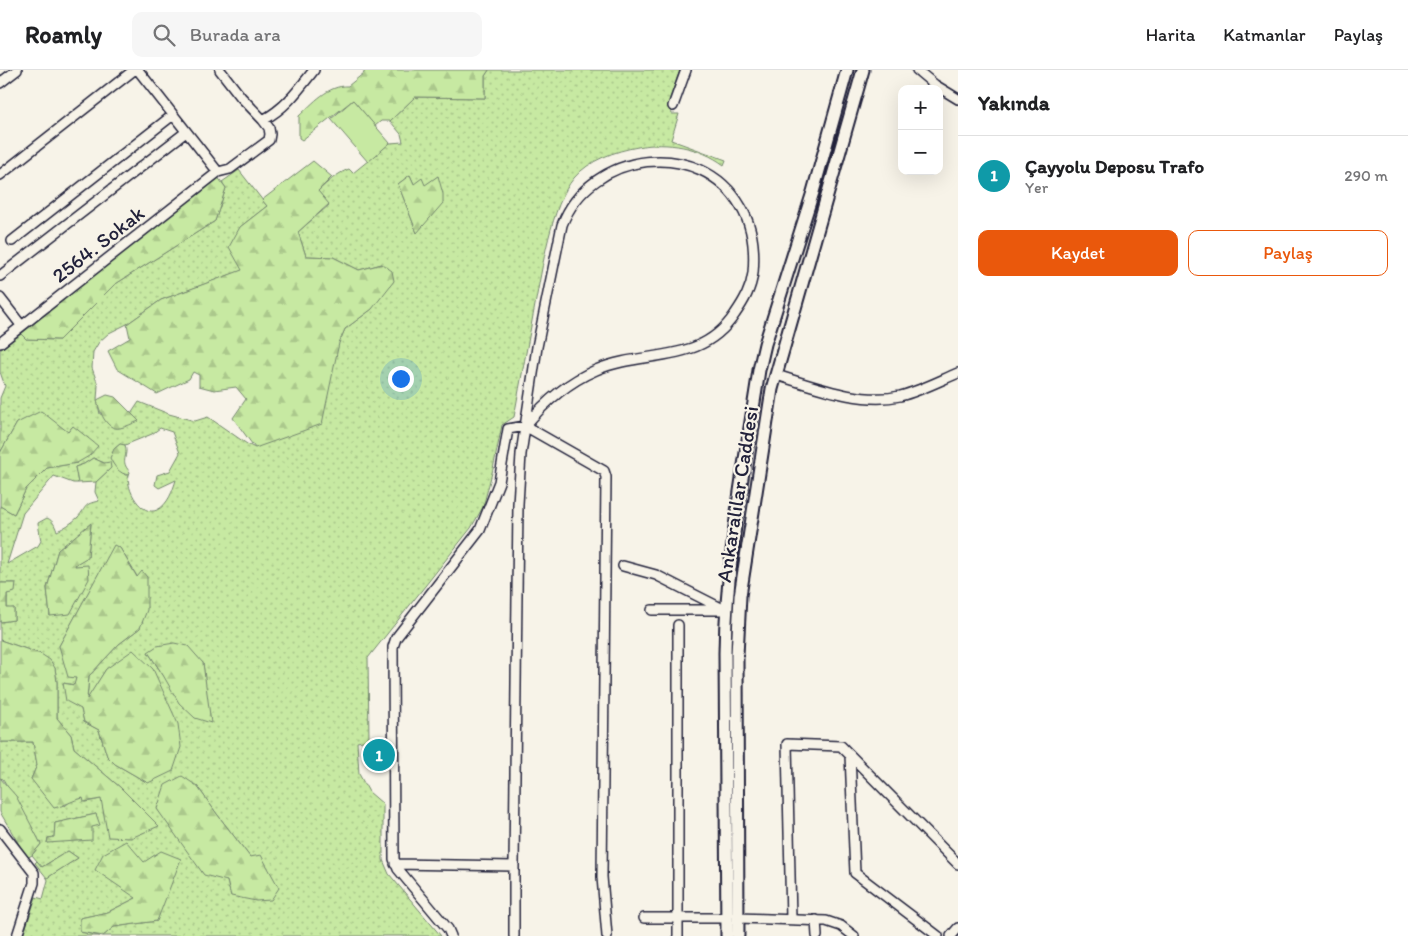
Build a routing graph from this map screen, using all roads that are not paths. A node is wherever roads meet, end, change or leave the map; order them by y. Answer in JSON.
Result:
{"nodes":[{"id":1,"x":17,"y":70,"type":"edge"},
{"id":2,"x":136,"y":70,"type":"edge"},
{"id":3,"x":220,"y":70,"type":"edge"},
{"id":4,"x":314,"y":70,"type":"edge"},
{"id":5,"x":686,"y":70,"type":"edge"},
{"id":6,"x":863,"y":70,"type":"edge"},
{"id":7,"x":917,"y":70,"type":"edge"},
{"id":8,"x":846,"y":76,"type":"edge"},
{"id":9,"x":0,"y":83,"type":"edge"},
{"id":10,"x":859,"y":85,"type":"junction"},
{"id":11,"x":958,"y":100,"type":"edge"},
{"id":12,"x":674,"y":106,"type":"dead end"},
{"id":13,"x":172,"y":115,"type":"junction"},
{"id":14,"x":263,"y":120,"type":"junction"},
{"id":15,"x":186,"y":132,"type":"junction"},
{"id":16,"x":218,"y":172,"type":"junction"},
{"id":17,"x":0,"y":175,"type":"edge"},
{"id":18,"x":12,"y":241,"type":"dead end"},
{"id":19,"x":0,"y":276,"type":"edge"},
{"id":20,"x":0,"y":298,"type":"edge"},
{"id":21,"x":21,"y":325,"type":"junction"},
{"id":22,"x":0,"y":343,"type":"edge"},
{"id":23,"x":759,"y":370,"type":"junction"},
{"id":24,"x":958,"y":373,"type":"edge"},
{"id":25,"x":776,"y":375,"type":"junction"},
{"id":26,"x":525,"y":426,"type":"junction"},
{"id":27,"x":623,"y":566,"type":"dead end"},
{"id":28,"x":652,"y":610,"type":"dead end"},
{"id":29,"x":726,"y":610,"type":"junction"},
{"id":30,"x":678,"y":625,"type":"dead end"},
{"id":31,"x":850,"y":755,"type":"junction"},
{"id":32,"x":0,"y":829,"type":"edge"},
{"id":33,"x":395,"y":864,"type":"junction"},
{"id":34,"x":958,"y":864,"type":"edge"},
{"id":35,"x":514,"y":866,"type":"junction"},
{"id":36,"x":644,"y":918,"type":"dead end"},
{"id":37,"x":678,"y":918,"type":"junction"},
{"id":38,"x":732,"y":918,"type":"junction"},
{"id":39,"x":791,"y":920,"type":"junction"},
{"id":40,"x":816,"y":920,"type":"junction"},
{"id":41,"x":958,"y":928,"type":"edge"},
{"id":42,"x":17,"y":936,"type":"edge"},
{"id":43,"x":451,"y":936,"type":"edge"},
{"id":44,"x":514,"y":936,"type":"edge"},
{"id":45,"x":607,"y":936,"type":"edge"},
{"id":46,"x":678,"y":936,"type":"edge"},
{"id":47,"x":726,"y":936,"type":"edge"},
{"id":48,"x":738,"y":936,"type":"edge"},
{"id":49,"x":817,"y":936,"type":"edge"},
{"id":50,"x":854,"y":936,"type":"edge"},
{"id":51,"x":938,"y":936,"type":"edge"},
{"id":52,"x":951,"y":936,"type":"edge"}],
"edges":[{"from":1,"to":9,"type":"street"},
{"from":2,"to":13,"type":"street"},
{"from":2,"to":17,"type":"street"},
{"from":3,"to":14,"type":"street"},
{"from":4,"to":14,"type":"street"},
{"from":5,"to":12,"type":"street"},
{"from":6,"to":10,"type":"main road","name":"Ankaralılar Caddesi"},
{"from":7,"to":11,"type":"street"},
{"from":8,"to":10,"type":"main road"},
{"from":8,"to":23,"type":"main road","name":"Ankaralılar Caddesi"},
{"from":10,"to":25,"type":"main road","name":"Ankaralılar Caddesi"},
{"from":13,"to":15,"type":"street"},
{"from":13,"to":18,"type":"street"},
{"from":14,"to":16,"type":"street","name":"2564. Sokak"},
{"from":15,"to":16,"type":"street"},
{"from":15,"to":19,"type":"street"},
{"from":16,"to":21,"type":"street","name":"2564. Sokak"},
{"from":20,"to":21,"type":"street"},
{"from":21,"to":22,"type":"street","name":"2564. Sokak"},
{"from":23,"to":25,"type":"main road"},
{"from":23,"to":29,"type":"main road","name":"Ankaralılar Caddesi"},
{"from":24,"to":25,"type":"street"},
{"from":25,"to":38,"type":"main road","name":"Ankaralılar Caddesi"},
{"from":26,"to":26,"type":"street"},
{"from":26,"to":33,"type":"street"},
{"from":26,"to":35,"type":"street"},
{"from":26,"to":45,"type":"street"},
{"from":27,"to":29,"type":"street"},
{"from":28,"to":29,"type":"street"},
{"from":29,"to":38,"type":"main road","name":"Ankaralılar Caddesi"},
{"from":30,"to":37,"type":"street"},
{"from":31,"to":34,"type":"street"},
{"from":31,"to":39,"type":"street"},
{"from":31,"to":51,"type":"street"},
{"from":32,"to":42,"type":"street"},
{"from":33,"to":35,"type":"street"},
{"from":33,"to":43,"type":"street"},
{"from":35,"to":44,"type":"street"},
{"from":36,"to":37,"type":"street"},
{"from":37,"to":38,"type":"street"},
{"from":37,"to":46,"type":"street"},
{"from":38,"to":39,"type":"street"},
{"from":38,"to":47,"type":"main road","name":"Ankaralılar Caddesi"},
{"from":38,"to":48,"type":"main road","name":"Ankaralılar Caddesi"},
{"from":39,"to":40,"type":"street"},
{"from":40,"to":49,"type":"street"},
{"from":40,"to":50,"type":"street"},
{"from":41,"to":52,"type":"street"}]}
